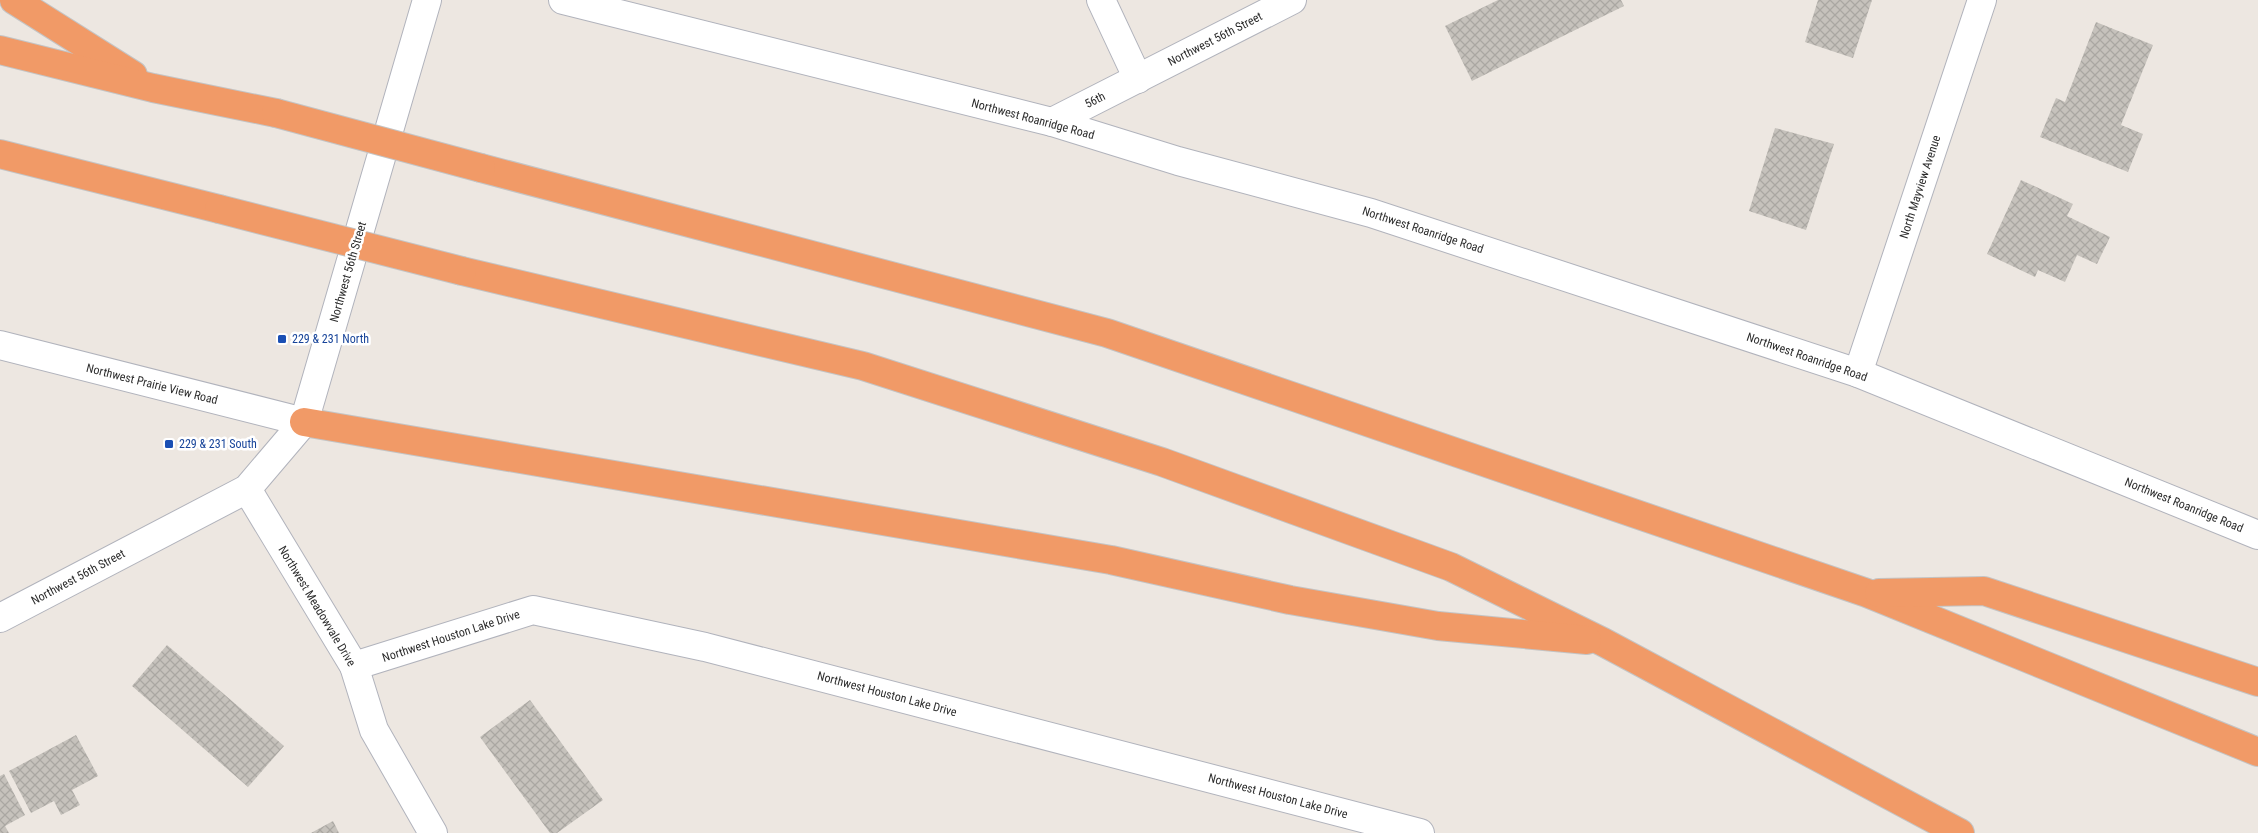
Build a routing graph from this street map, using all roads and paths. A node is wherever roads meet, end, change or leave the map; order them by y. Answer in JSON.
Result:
{"nodes":[{"id":1,"x":14,"y":0,"type":"edge"},
{"id":2,"x":427,"y":0,"type":"edge"},
{"id":3,"x":564,"y":0,"type":"edge"},
{"id":4,"x":1101,"y":0,"type":"edge"},
{"id":5,"x":1292,"y":0,"type":"edge"},
{"id":6,"x":1982,"y":0,"type":"edge"},
{"id":7,"x":0,"y":50,"type":"edge"},
{"id":8,"x":1138,"y":78,"type":"junction"},
{"id":9,"x":153,"y":88,"type":"junction"},
{"id":10,"x":1052,"y":122,"type":"junction"},
{"id":11,"x":0,"y":154,"type":"edge"},
{"id":12,"x":0,"y":345,"type":"edge"},
{"id":13,"x":1858,"y":373,"type":"junction"},
{"id":14,"x":304,"y":422,"type":"junction"},
{"id":15,"x":246,"y":489,"type":"junction"},
{"id":16,"x":2258,"y":535,"type":"edge"},
{"id":17,"x":1868,"y":593,"type":"junction"},
{"id":18,"x":0,"y":618,"type":"edge"},
{"id":19,"x":1603,"y":642,"type":"junction"},
{"id":20,"x":354,"y":666,"type":"junction"},
{"id":21,"x":2258,"y":682,"type":"edge"},
{"id":22,"x":2258,"y":752,"type":"edge"},
{"id":23,"x":433,"y":833,"type":"edge"},
{"id":24,"x":1420,"y":833,"type":"edge"},
{"id":25,"x":1960,"y":833,"type":"edge"}],
"edges":[{"from":1,"to":9,"type":"highway"},
{"from":2,"to":14,"type":"street","name":"Northwest 56th Street"},
{"from":3,"to":10,"type":"street","name":"Northwest Roanridge Road"},
{"from":4,"to":8,"type":"street"},
{"from":5,"to":8,"type":"street","name":"Northwest 56th Street"},
{"from":6,"to":13,"type":"street","name":"North Mayview Avenue"},
{"from":7,"to":9,"type":"highway"},
{"from":8,"to":10,"type":"street","name":"56th"},
{"from":9,"to":17,"type":"highway","bridge":true},
{"from":10,"to":13,"type":"street","name":"Northwest Roanridge Road"},
{"from":11,"to":19,"type":"highway","bridge":true},
{"from":12,"to":14,"type":"street","name":"Northwest Prairie View Road"},
{"from":13,"to":16,"type":"street","name":"Northwest Roanridge Road"},
{"from":14,"to":15,"type":"street","name":"Northwest 56th Street"},
{"from":14,"to":19,"type":"highway"},
{"from":15,"to":18,"type":"street","name":"Northwest 56th Street"},
{"from":15,"to":20,"type":"street","name":"Northwest Meadowvale Drive"},
{"from":17,"to":21,"type":"highway"},
{"from":17,"to":22,"type":"highway"},
{"from":19,"to":25,"type":"highway"},
{"from":20,"to":23,"type":"street","name":"Northwest Meadowvale Drive"},
{"from":20,"to":24,"type":"street","name":"Northwest Houston Lake Drive"}]}
